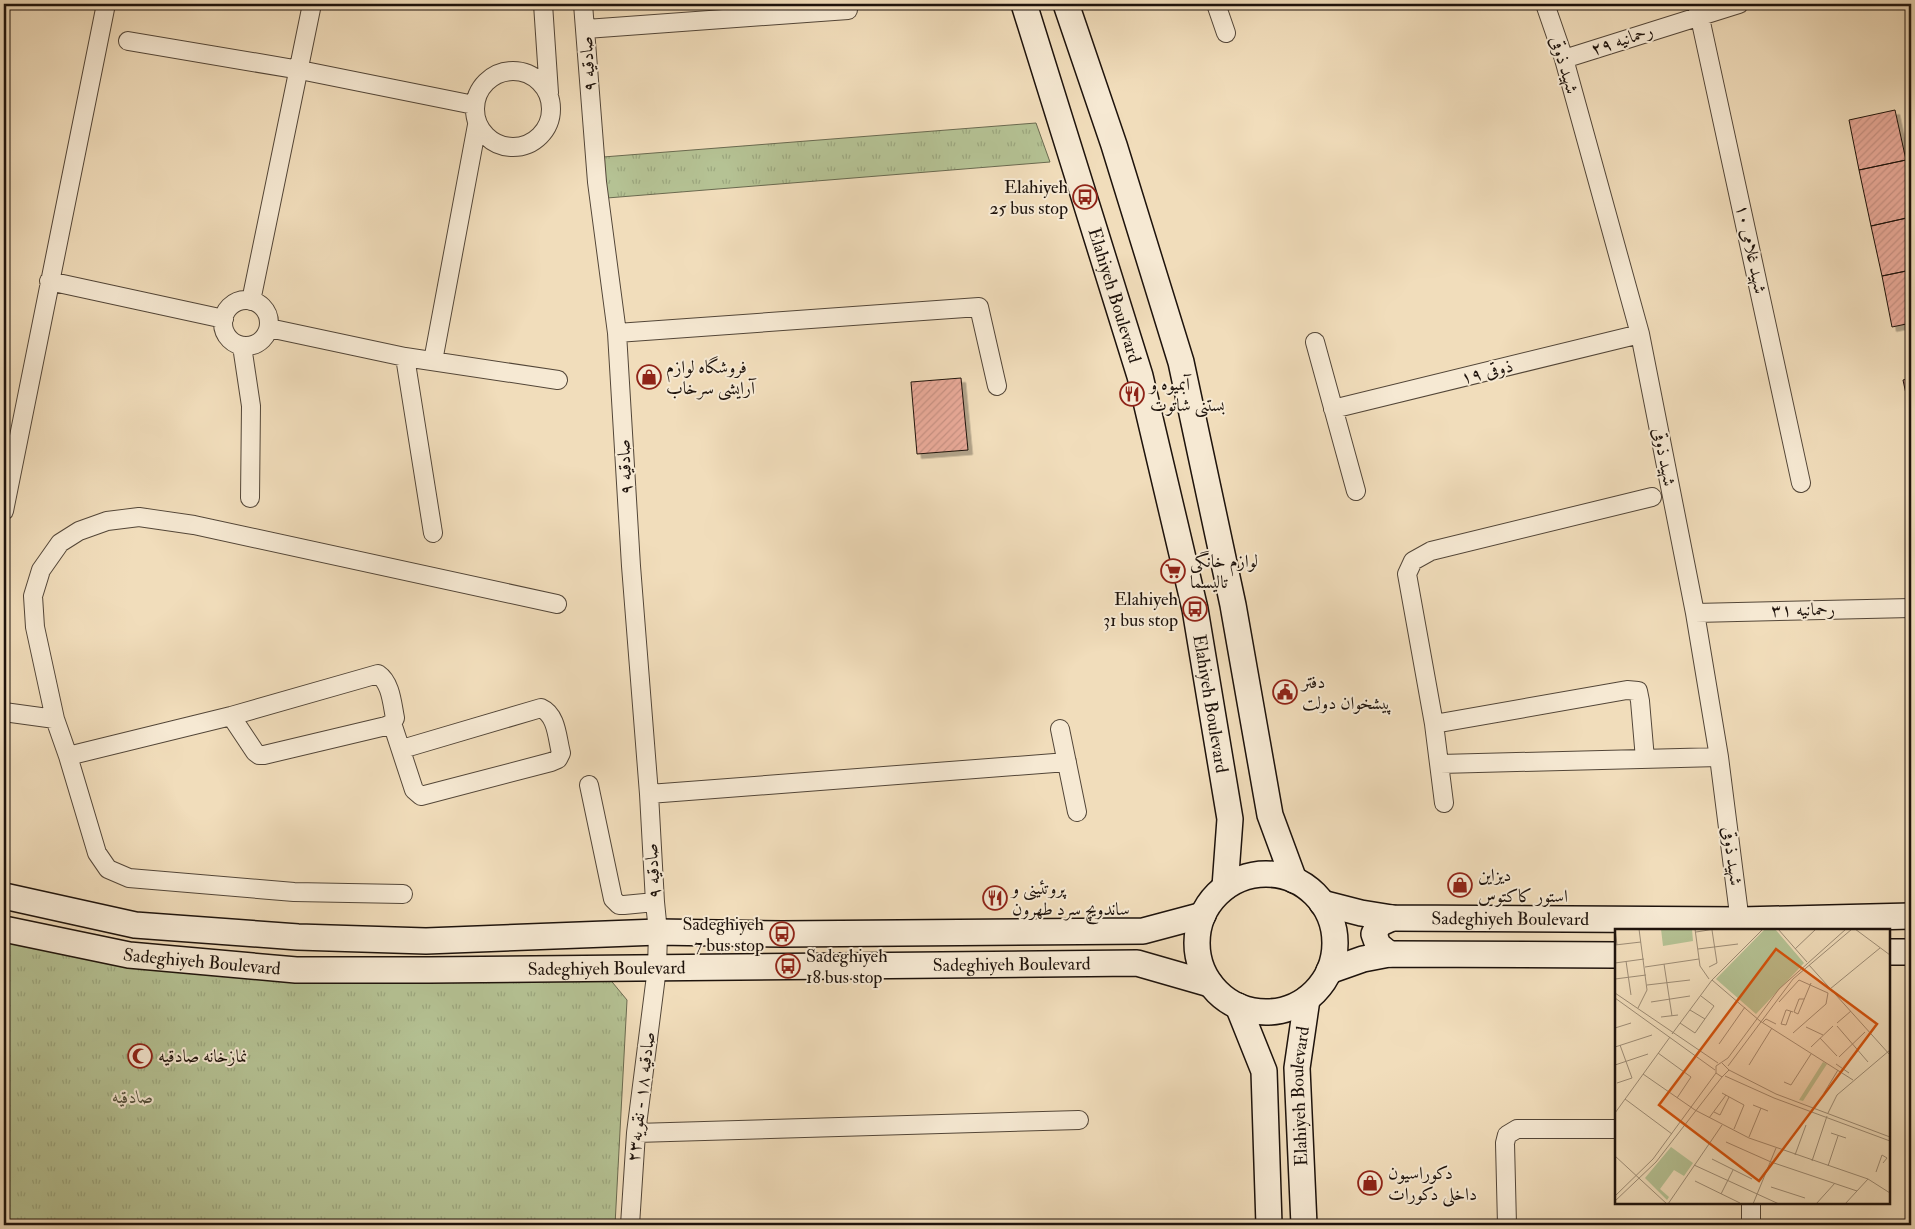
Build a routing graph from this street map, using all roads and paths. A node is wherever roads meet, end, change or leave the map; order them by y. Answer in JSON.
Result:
{"nodes":[{"id":1,"x":106,"y":4,"type":"edge"},
{"id":2,"x":312,"y":4,"type":"edge"},
{"id":3,"x":543,"y":4,"type":"edge"},
{"id":4,"x":583,"y":4,"type":"edge"},
{"id":5,"x":1024,"y":4,"type":"edge"},
{"id":6,"x":1066,"y":4,"type":"edge"},
{"id":7,"x":1216,"y":4,"type":"edge"},
{"id":8,"x":1545,"y":4,"type":"edge"},
{"id":9,"x":1739,"y":4,"type":"edge"},
{"id":10,"x":1699,"y":9,"type":"edge"},
{"id":11,"x":848,"y":10,"type":"dead end"},
{"id":12,"x":586,"y":29,"type":"junction"},
{"id":13,"x":1226,"y":32,"type":"dead end"},
{"id":14,"x":128,"y":41,"type":"dead end"},
{"id":15,"x":1564,"y":59,"type":"junction"},
{"id":16,"x":300,"y":70,"type":"junction"},
{"id":17,"x":549,"y":93,"type":"junction"},
{"id":18,"x":474,"y":105,"type":"junction"},
{"id":19,"x":478,"y":125,"type":"junction"},
{"id":20,"x":49,"y":281,"type":"junction"},
{"id":21,"x":251,"y":301,"type":"junction"},
{"id":22,"x":224,"y":319,"type":"junction"},
{"id":23,"x":269,"y":328,"type":"junction"},
{"id":24,"x":617,"y":333,"type":"junction"},
{"id":25,"x":1640,"y":334,"type":"junction"},
{"id":26,"x":1315,"y":342,"type":"dead end"},
{"id":27,"x":242,"y":346,"type":"junction"},
{"id":28,"x":405,"y":357,"type":"junction"},
{"id":29,"x":433,"y":361,"type":"junction"},
{"id":30,"x":558,"y":380,"type":"dead end"},
{"id":31,"x":997,"y":386,"type":"dead end"},
{"id":32,"x":1333,"y":409,"type":"junction"},
{"id":33,"x":1801,"y":483,"type":"dead end"},
{"id":34,"x":1356,"y":491,"type":"dead end"},
{"id":35,"x":1652,"y":497,"type":"dead end"},
{"id":36,"x":250,"y":498,"type":"dead end"},
{"id":37,"x":4,"y":511,"type":"edge"},
{"id":38,"x":433,"y":533,"type":"dead end"},
{"id":39,"x":557,"y":604,"type":"dead end"},
{"id":40,"x":1911,"y":608,"type":"edge"},
{"id":41,"x":1695,"y":613,"type":"junction"},
{"id":42,"x":4,"y":712,"type":"edge"},
{"id":43,"x":231,"y":716,"type":"junction"},
{"id":44,"x":55,"y":719,"type":"junction"},
{"id":45,"x":392,"y":722,"type":"junction"},
{"id":46,"x":1434,"y":724,"type":"junction"},
{"id":47,"x":1060,"y":729,"type":"dead end"},
{"id":48,"x":402,"y":749,"type":"junction"},
{"id":49,"x":68,"y":756,"type":"junction"},
{"id":50,"x":1719,"y":757,"type":"junction"},
{"id":51,"x":1645,"y":759,"type":"junction"},
{"id":52,"x":1067,"y":762,"type":"junction"},
{"id":53,"x":1440,"y":764,"type":"junction"},
{"id":54,"x":589,"y":786,"type":"dead end"},
{"id":55,"x":649,"y":794,"type":"junction"},
{"id":56,"x":1444,"y":803,"type":"dead end"},
{"id":57,"x":1077,"y":812,"type":"dead end"},
{"id":58,"x":1294,"y":880,"type":"junction"},
{"id":59,"x":1225,"y":887,"type":"junction"},
{"id":60,"x":403,"y":894,"type":"dead end"},
{"id":61,"x":4,"y":896,"type":"edge"},
{"id":62,"x":655,"y":902,"type":"junction"},
{"id":63,"x":1322,"y":903,"type":"junction"},
{"id":64,"x":1203,"y":915,"type":"junction"},
{"id":65,"x":1911,"y":916,"type":"edge"},
{"id":66,"x":1392,"y":918,"type":"junction"},
{"id":67,"x":1741,"y":925,"type":"edge"},
{"id":68,"x":4,"y":929,"type":"edge"},
{"id":69,"x":658,"y":932,"type":"junction"},
{"id":70,"x":1890,"y":952,"type":"edge"},
{"id":71,"x":1911,"y":952,"type":"edge"},
{"id":72,"x":1389,"y":954,"type":"junction"},
{"id":73,"x":1615,"y":955,"type":"edge"},
{"id":74,"x":657,"y":968,"type":"junction"},
{"id":75,"x":1329,"y":971,"type":"junction"},
{"id":76,"x":1210,"y":984,"type":"junction"},
{"id":77,"x":1307,"y":999,"type":"junction"},
{"id":78,"x":1238,"y":1006,"type":"junction"},
{"id":79,"x":1079,"y":1120,"type":"dead end"},
{"id":80,"x":1615,"y":1129,"type":"edge"},
{"id":81,"x":636,"y":1132,"type":"junction"},
{"id":82,"x":1751,"y":1204,"type":"edge"},
{"id":83,"x":630,"y":1225,"type":"edge"},
{"id":84,"x":1269,"y":1225,"type":"edge"},
{"id":85,"x":1304,"y":1225,"type":"edge"},
{"id":86,"x":1507,"y":1225,"type":"edge"},
{"id":87,"x":1752,"y":1225,"type":"edge"}],
"edges":[{"from":1,"to":20,"type":"street"},
{"from":2,"to":16,"type":"street"},
{"from":3,"to":17,"type":"street"},
{"from":4,"to":12,"type":"street","name":"صادقیه ۹"},
{"from":5,"to":59,"type":"main road","name":"Elahiyeh Boulevard"},
{"from":6,"to":58,"type":"main road"},
{"from":7,"to":13,"type":"street"},
{"from":8,"to":15,"type":"street","name":"شهید ذوقی"},
{"from":9,"to":10,"type":"street","name":"رحمانیه ۲۹"},
{"from":10,"to":15,"type":"street","name":"رحمانیه ۲۹"},
{"from":10,"to":33,"type":"street","name":"شهید غلامی ۱۰"},
{"from":11,"to":12,"type":"street"},
{"from":12,"to":24,"type":"street","name":"صادقیه ۹"},
{"from":14,"to":16,"type":"street"},
{"from":15,"to":25,"type":"street","name":"شهید ذوقی"},
{"from":16,"to":18,"type":"street"},
{"from":16,"to":21,"type":"street"},
{"from":17,"to":18,"type":"street"},
{"from":17,"to":19,"type":"street"},
{"from":18,"to":19,"type":"street"},
{"from":19,"to":29,"type":"street"},
{"from":20,"to":22,"type":"street"},
{"from":20,"to":37,"type":"street"},
{"from":21,"to":22,"type":"street"},
{"from":21,"to":23,"type":"street"},
{"from":22,"to":27,"type":"street"},
{"from":23,"to":27,"type":"street"},
{"from":23,"to":28,"type":"street"},
{"from":24,"to":31,"type":"street"},
{"from":24,"to":55,"type":"street","name":"صادقیه ۹"},
{"from":25,"to":32,"type":"street","name":"ذوقی ۱۹"},
{"from":25,"to":41,"type":"street","name":"شهید ذوقی"},
{"from":26,"to":32,"type":"street"},
{"from":27,"to":36,"type":"street"},
{"from":28,"to":29,"type":"street"},
{"from":28,"to":38,"type":"street"},
{"from":29,"to":30,"type":"street"},
{"from":32,"to":34,"type":"street"},
{"from":35,"to":46,"type":"street"},
{"from":39,"to":44,"type":"street"},
{"from":40,"to":41,"type":"street","name":"رحمانیه ۳۱"},
{"from":41,"to":50,"type":"street","name":"شهید ذوقی"},
{"from":42,"to":44,"type":"street"},
{"from":43,"to":45,"type":"street"},
{"from":43,"to":45,"type":"street"},
{"from":43,"to":49,"type":"street"},
{"from":44,"to":49,"type":"street"},
{"from":45,"to":48,"type":"street"},
{"from":46,"to":51,"type":"street"},
{"from":46,"to":53,"type":"street"},
{"from":47,"to":52,"type":"street"},
{"from":48,"to":48,"type":"street"},
{"from":49,"to":60,"type":"street"},
{"from":50,"to":51,"type":"street"},
{"from":50,"to":67,"type":"street","name":"شهید ذوقی"},
{"from":51,"to":53,"type":"street"},
{"from":52,"to":55,"type":"street"},
{"from":52,"to":57,"type":"street"},
{"from":53,"to":56,"type":"street"},
{"from":54,"to":62,"type":"street"},
{"from":55,"to":62,"type":"street","name":"صادقیه ۹"},
{"from":58,"to":59,"type":"main road"},
{"from":58,"to":63,"type":"main road"},
{"from":59,"to":64,"type":"main road"},
{"from":61,"to":69,"type":"main road","name":"Sadeghiyeh Boulevard"},
{"from":62,"to":69,"type":"street","name":"صادقیه ۹"},
{"from":63,"to":66,"type":"main road","name":"Sadeghiyeh Boulevard"},
{"from":63,"to":75,"type":"main road"},
{"from":64,"to":69,"type":"main road","name":"Sadeghiyeh Boulevard"},
{"from":64,"to":76,"type":"main road"},
{"from":65,"to":67,"type":"main road","name":"Sadeghiyeh Boulevard"},
{"from":66,"to":67,"type":"main road","name":"Sadeghiyeh Boulevard"},
{"from":66,"to":72,"type":"main road"},
{"from":68,"to":74,"type":"main road","name":"Sadeghiyeh Boulevard"},
{"from":69,"to":74,"type":"street","name":"صادقیه ۹"},
{"from":70,"to":71,"type":"main road"},
{"from":72,"to":73,"type":"main road","name":"Sadeghiyeh Boulevard"},
{"from":72,"to":75,"type":"main road","name":"Sadeghiyeh Boulevard"},
{"from":74,"to":76,"type":"main road","name":"Sadeghiyeh Boulevard"},
{"from":74,"to":81,"type":"street","name":"صادقیه ۱۸ - نقویه۲۳"},
{"from":75,"to":77,"type":"main road"},
{"from":76,"to":78,"type":"main road"},
{"from":77,"to":78,"type":"main road"},
{"from":77,"to":85,"type":"main road","name":"Elahiyeh Boulevard"},
{"from":78,"to":84,"type":"main road","name":"Elahiyeh Boulevard"},
{"from":79,"to":81,"type":"street"},
{"from":80,"to":86,"type":"street"},
{"from":81,"to":83,"type":"street","name":"صادقیه ۱۸ - نقویه۲۳"},
{"from":82,"to":87,"type":"street"}]}
